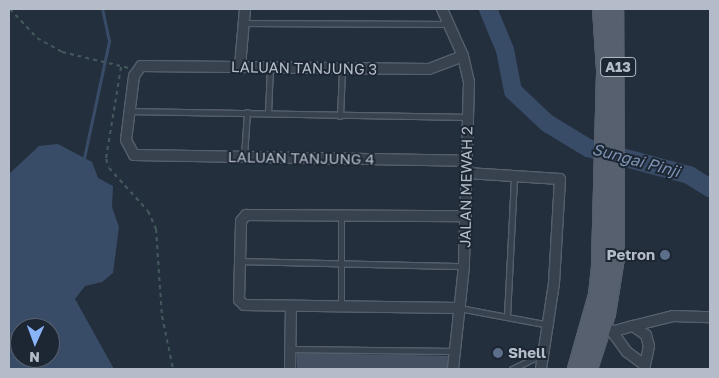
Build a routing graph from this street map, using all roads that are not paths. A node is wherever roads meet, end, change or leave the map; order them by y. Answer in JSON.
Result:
{"nodes":[{"id":1,"x":245,"y":9,"type":"edge"},
{"id":2,"x":442,"y":9,"type":"edge"},
{"id":3,"x":601,"y":9,"type":"edge"},
{"id":4,"x":615,"y":9,"type":"edge"},
{"id":5,"x":244,"y":23,"type":"junction"},
{"id":6,"x":449,"y":24,"type":"junction"},
{"id":7,"x":463,"y":56,"type":"junction"},
{"id":8,"x":240,"y":66,"type":"junction"},
{"id":9,"x":270,"y":67,"type":"junction"},
{"id":10,"x":342,"y":71,"type":"junction"},
{"id":11,"x":130,"y":111,"type":"junction"},
{"id":12,"x":247,"y":112,"type":"junction"},
{"id":13,"x":268,"y":113,"type":"junction"},
{"id":14,"x":340,"y":116,"type":"junction"},
{"id":15,"x":468,"y":117,"type":"junction"},
{"id":16,"x":611,"y":125,"type":"junction"},
{"id":17,"x":244,"y":156,"type":"junction"},
{"id":18,"x":468,"y":161,"type":"junction"},
{"id":19,"x":467,"y":173,"type":"junction"},
{"id":20,"x":514,"y":176,"type":"junction"},
{"id":21,"x":611,"y":185,"type":"junction"},
{"id":22,"x":466,"y":216,"type":"junction"},
{"id":23,"x":341,"y":217,"type":"junction"},
{"id":24,"x":240,"y":261,"type":"junction"},
{"id":25,"x":342,"y":262,"type":"junction"},
{"id":26,"x":464,"y":266,"type":"junction"},
{"id":27,"x":290,"y":307,"type":"junction"},
{"id":28,"x":341,"y":308,"type":"junction"},
{"id":29,"x":459,"y":308,"type":"junction"},
{"id":30,"x":507,"y":316,"type":"junction"},
{"id":31,"x":710,"y":317,"type":"edge"},
{"id":32,"x":550,"y":325,"type":"junction"},
{"id":33,"x":633,"y":326,"type":"junction"},
{"id":34,"x":609,"y":330,"type":"junction"},
{"id":35,"x":290,"y":350,"type":"junction"},
{"id":36,"x":455,"y":351,"type":"junction"},
{"id":37,"x":544,"y":354,"type":"junction"},
{"id":38,"x":645,"y":367,"type":"edge"},
{"id":39,"x":290,"y":369,"type":"edge"},
{"id":40,"x":453,"y":369,"type":"edge"},
{"id":41,"x":512,"y":369,"type":"edge"},
{"id":42,"x":541,"y":369,"type":"edge"},
{"id":43,"x":576,"y":369,"type":"edge"},
{"id":44,"x":589,"y":369,"type":"edge"}],
"edges":[{"from":1,"to":5,"type":"street"},
{"from":2,"to":6,"type":"street","name":"JALAN MEWAH 2"},
{"from":3,"to":16,"type":"main road","number":"A13"},
{"from":4,"to":16,"type":"main road","number":"A13"},
{"from":5,"to":6,"type":"lane"},
{"from":5,"to":8,"type":"street"},
{"from":6,"to":7,"type":"street","name":"JALAN MEWAH 2"},
{"from":7,"to":10,"type":"street","name":"LALUAN TANJUNG 3"},
{"from":7,"to":15,"type":"street","name":"JALAN MEWAH 2"},
{"from":8,"to":9,"type":"street","name":"LALUAN TANJUNG 3"},
{"from":8,"to":11,"type":"street","name":"LALUAN TANJUNG 3"},
{"from":9,"to":10,"type":"street","name":"LALUAN TANJUNG 3"},
{"from":9,"to":13,"type":"lane"},
{"from":10,"to":14,"type":"lane"},
{"from":11,"to":12,"type":"lane"},
{"from":11,"to":17,"type":"street","name":"LALUAN TANJUNG 4"},
{"from":12,"to":13,"type":"lane"},
{"from":12,"to":17,"type":"lane"},
{"from":13,"to":14,"type":"lane"},
{"from":14,"to":15,"type":"lane"},
{"from":15,"to":18,"type":"street","name":"JALAN MEWAH 2"},
{"from":16,"to":21,"type":"main road","number":"A13"},
{"from":17,"to":18,"type":"street","name":"LALUAN TANJUNG 4"},
{"from":18,"to":19,"type":"street","name":"JALAN MEWAH 2"},
{"from":19,"to":20,"type":"street"},
{"from":19,"to":22,"type":"street","name":"JALAN MEWAH 2"},
{"from":20,"to":30,"type":"lane"},
{"from":20,"to":32,"type":"street"},
{"from":21,"to":34,"type":"main road","number":"A13"},
{"from":21,"to":43,"type":"main road","number":"A13"},
{"from":22,"to":23,"type":"street"},
{"from":22,"to":26,"type":"street","name":"JALAN MEWAH 2"},
{"from":23,"to":24,"type":"street"},
{"from":23,"to":25,"type":"lane"},
{"from":24,"to":25,"type":"lane"},
{"from":24,"to":27,"type":"street"},
{"from":25,"to":26,"type":"lane"},
{"from":25,"to":28,"type":"lane"},
{"from":26,"to":29,"type":"street","name":"JALAN MEWAH 2"},
{"from":27,"to":28,"type":"street"},
{"from":27,"to":35,"type":"street"},
{"from":28,"to":29,"type":"street"},
{"from":29,"to":30,"type":"lane"},
{"from":29,"to":36,"type":"street","name":"JALAN MEWAH 2"},
{"from":30,"to":32,"type":"lane"},
{"from":31,"to":33,"type":"street"},
{"from":32,"to":37,"type":"street"},
{"from":33,"to":34,"type":"street"},
{"from":33,"to":38,"type":"street"},
{"from":34,"to":38,"type":"street"},
{"from":34,"to":44,"type":"main road","number":"A13"},
{"from":35,"to":36,"type":"lane"},
{"from":35,"to":39,"type":"street"},
{"from":36,"to":40,"type":"street","name":"JALAN MEWAH 2"},
{"from":37,"to":41,"type":"lane"},
{"from":37,"to":42,"type":"street"}]}
